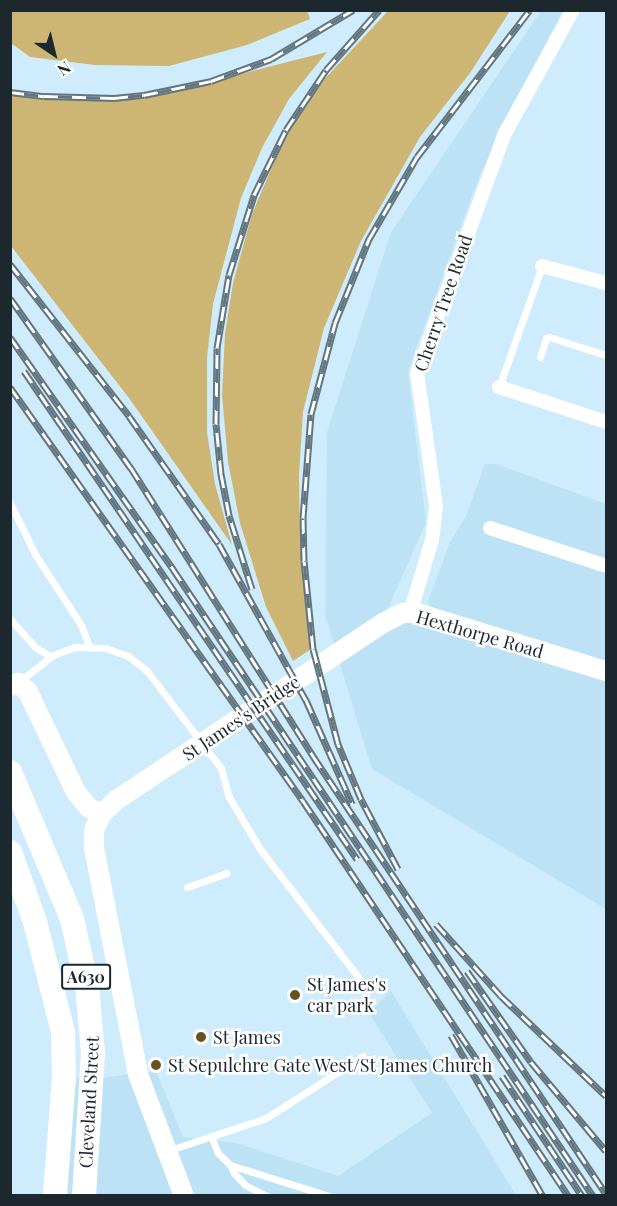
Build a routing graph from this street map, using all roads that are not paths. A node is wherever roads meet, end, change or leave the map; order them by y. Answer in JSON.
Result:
{"nodes":[{"id":1,"x":573,"y":10,"type":"edge"},
{"id":2,"x":542,"y":266,"type":"joint"},
{"id":3,"x":606,"y":283,"type":"edge"},
{"id":4,"x":606,"y":355,"type":"edge"},
{"id":5,"x":540,"y":357,"type":"dead end"},
{"id":6,"x":499,"y":387,"type":"joint"},
{"id":7,"x":606,"y":422,"type":"edge"},
{"id":8,"x":10,"y":503,"type":"edge"},
{"id":9,"x":490,"y":528,"type":"dead end"},
{"id":10,"x":606,"y":566,"type":"edge"},
{"id":11,"x":410,"y":613,"type":"junction"},
{"id":12,"x":10,"y":619,"type":"edge"},
{"id":13,"x":89,"y":646,"type":"junction"},
{"id":14,"x":51,"y":657,"type":"junction"},
{"id":15,"x":328,"y":659,"type":"joint"},
{"id":16,"x":606,"y":671,"type":"edge"},
{"id":17,"x":13,"y":683,"type":"edge"},
{"id":18,"x":10,"y":772,"type":"edge"},
{"id":19,"x":101,"y":815,"type":"junction"},
{"id":20,"x":10,"y":852,"type":"edge"},
{"id":21,"x":226,"y":873,"type":"dead end"},
{"id":22,"x":187,"y":887,"type":"dead end"},
{"id":23,"x":362,"y":982,"type":"dead end"},
{"id":24,"x":363,"y":1056,"type":"dead end"},
{"id":25,"x":211,"y":1136,"type":"junction"},
{"id":26,"x":165,"y":1151,"type":"junction"},
{"id":27,"x":230,"y":1165,"type":"junction"},
{"id":28,"x":55,"y":1196,"type":"edge"},
{"id":29,"x":84,"y":1196,"type":"edge"},
{"id":30,"x":184,"y":1196,"type":"edge"},
{"id":31,"x":267,"y":1196,"type":"edge"},
{"id":32,"x":329,"y":1196,"type":"edge"}],
"edges":[{"from":1,"to":11,"type":"street","name":"Cherry Tree Road"},
{"from":2,"to":3,"type":"street"},
{"from":2,"to":6,"type":"lane"},
{"from":4,"to":5,"type":"lane"},
{"from":6,"to":7,"type":"street"},
{"from":8,"to":13,"type":"lane"},
{"from":9,"to":10,"type":"street"},
{"from":11,"to":15,"type":"street","name":"Hexthorpe Road"},
{"from":11,"to":16,"type":"street","name":"Hexthorpe Road"},
{"from":12,"to":14,"type":"lane"},
{"from":13,"to":14,"type":"lane"},
{"from":13,"to":23,"type":"lane"},
{"from":14,"to":17,"type":"lane"},
{"from":15,"to":19,"type":"street","name":"St James's Bridge"},
{"from":17,"to":19,"type":"street"},
{"from":18,"to":29,"type":"highway","name":"Cleveland Street","number":"A630"},
{"from":19,"to":26,"type":"street"},
{"from":20,"to":28,"type":"highway","name":"Cleveland Street","number":"A630"},
{"from":21,"to":22,"type":"lane"},
{"from":24,"to":25,"type":"lane"},
{"from":25,"to":26,"type":"lane"},
{"from":25,"to":27,"type":"lane"},
{"from":26,"to":30,"type":"street"},
{"from":27,"to":31,"type":"lane"},
{"from":27,"to":32,"type":"lane"}]}
